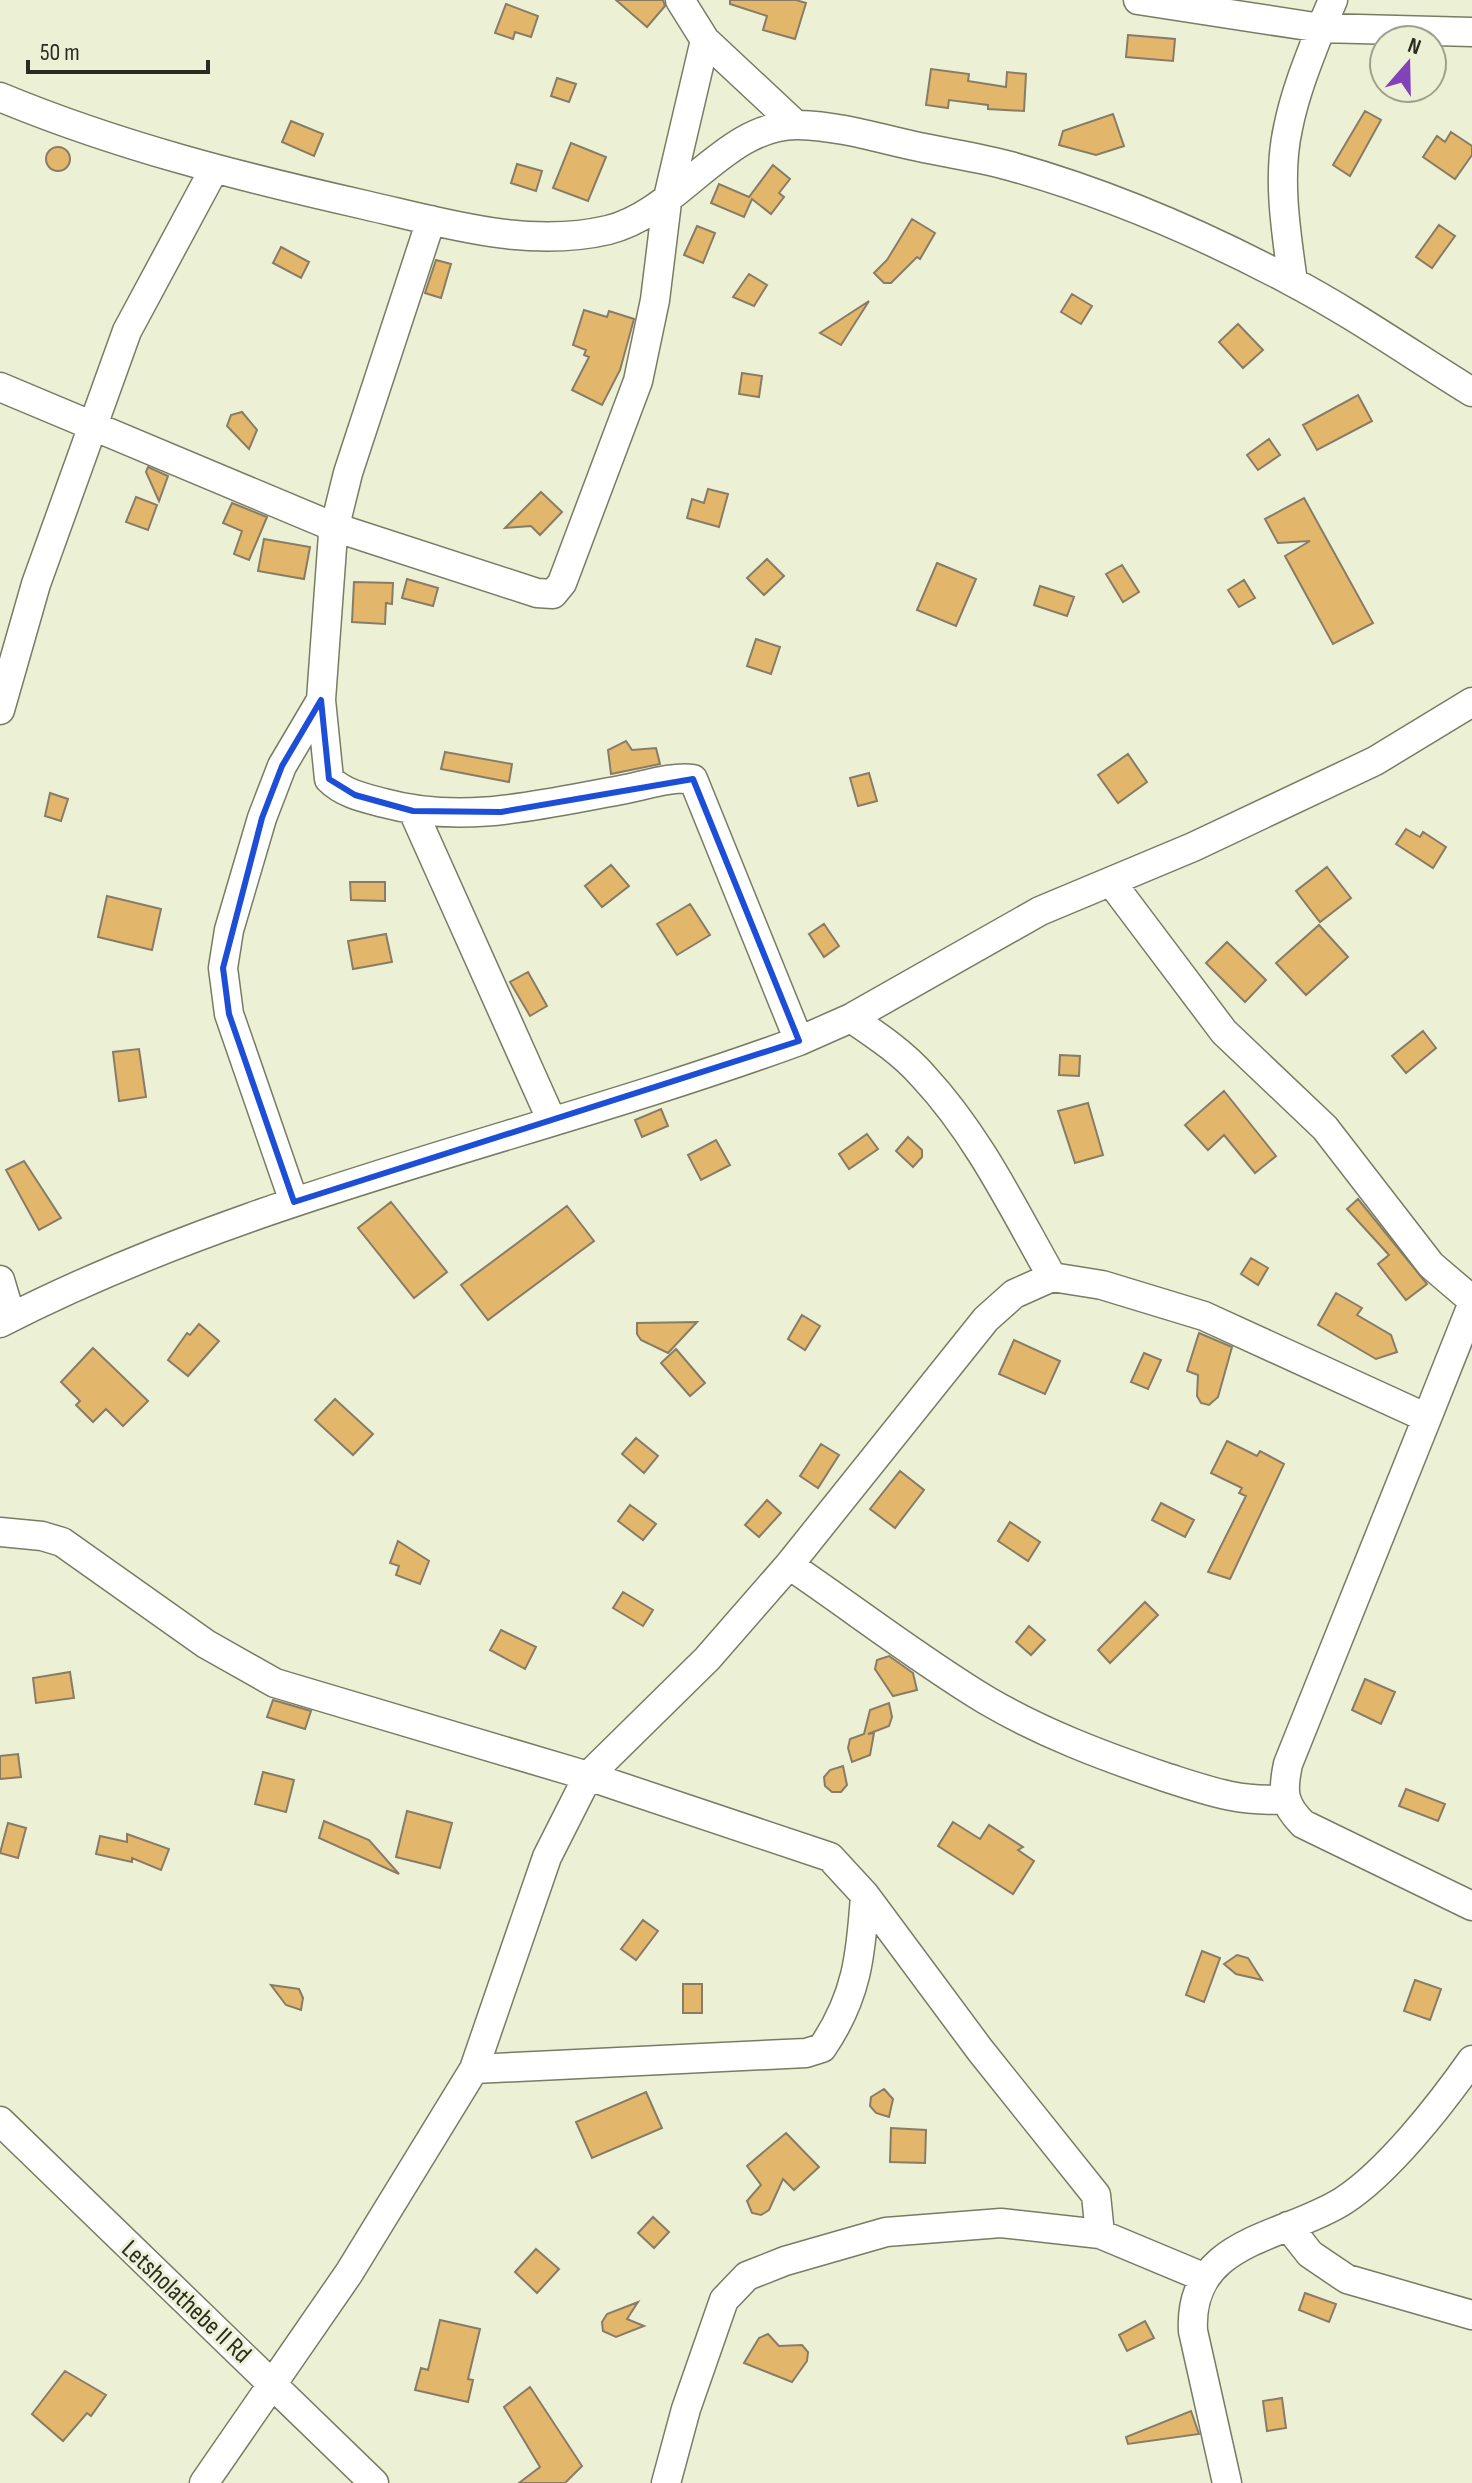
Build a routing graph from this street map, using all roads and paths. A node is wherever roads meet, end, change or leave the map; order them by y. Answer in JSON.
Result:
{"nodes":[{"id":1,"x":680,"y":0,"type":"edge"},
{"id":2,"x":1138,"y":0,"type":"edge"},
{"id":3,"x":1333,"y":0,"type":"edge"},
{"id":4,"x":1321,"y":28,"type":"junction"},
{"id":5,"x":1472,"y":32,"type":"edge"},
{"id":6,"x":705,"y":40,"type":"junction"},
{"id":7,"x":0,"y":97,"type":"edge"},
{"id":8,"x":796,"y":125,"type":"junction"},
{"id":9,"x":213,"y":171,"type":"junction"},
{"id":10,"x":667,"y":202,"type":"junction"},
{"id":11,"x":431,"y":220,"type":"junction"},
{"id":12,"x":1293,"y":282,"type":"junction"},
{"id":13,"x":0,"y":387,"type":"edge"},
{"id":14,"x":1472,"y":392,"type":"edge"},
{"id":15,"x":92,"y":425,"type":"junction"},
{"id":16,"x":334,"y":527,"type":"junction"},
{"id":17,"x":321,"y":700,"type":"junction"},
{"id":18,"x":1472,"y":702,"type":"edge"},
{"id":19,"x":0,"y":710,"type":"edge"},
{"id":20,"x":413,"y":811,"type":"junction"},
{"id":21,"x":1111,"y":882,"type":"junction"},
{"id":22,"x":851,"y":1018,"type":"junction"},
{"id":23,"x":799,"y":1041,"type":"junction"},
{"id":24,"x":551,"y":1119,"type":"junction"},
{"id":25,"x":294,"y":1202,"type":"junction"},
{"id":26,"x":1052,"y":1277,"type":"junction"},
{"id":27,"x":0,"y":1280,"type":"edge"},
{"id":28,"x":1472,"y":1302,"type":"edge"},
{"id":29,"x":6,"y":1320,"type":"edge"},
{"id":30,"x":1427,"y":1418,"type":"junction"},
{"id":31,"x":0,"y":1532,"type":"edge"},
{"id":32,"x":789,"y":1565,"type":"junction"},
{"id":33,"x":588,"y":1776,"type":"junction"},
{"id":34,"x":1284,"y":1799,"type":"junction"},
{"id":35,"x":865,"y":1895,"type":"junction"},
{"id":36,"x":1472,"y":1906,"type":"edge"},
{"id":37,"x":1472,"y":2060,"type":"edge"},
{"id":38,"x":474,"y":2069,"type":"junction"},
{"id":39,"x":0,"y":2121,"type":"edge"},
{"id":40,"x":1288,"y":2226,"type":"junction"},
{"id":41,"x":1100,"y":2234,"type":"junction"},
{"id":42,"x":1203,"y":2277,"type":"junction"},
{"id":43,"x":1472,"y":2315,"type":"edge"},
{"id":44,"x":275,"y":2384,"type":"junction"},
{"id":45,"x":204,"y":2483,"type":"edge"},
{"id":46,"x":374,"y":2483,"type":"edge"},
{"id":47,"x":666,"y":2483,"type":"edge"},
{"id":48,"x":1227,"y":2483,"type":"edge"}],
"edges":[{"from":1,"to":6,"type":"street"},
{"from":2,"to":4,"type":"street"},
{"from":3,"to":4,"type":"street"},
{"from":4,"to":5,"type":"street"},
{"from":4,"to":12,"type":"street"},
{"from":6,"to":8,"type":"street"},
{"from":6,"to":10,"type":"street"},
{"from":7,"to":9,"type":"street"},
{"from":8,"to":10,"type":"street"},
{"from":8,"to":12,"type":"street"},
{"from":9,"to":11,"type":"street"},
{"from":9,"to":15,"type":"street"},
{"from":10,"to":11,"type":"street"},
{"from":10,"to":16,"type":"street"},
{"from":11,"to":16,"type":"street"},
{"from":12,"to":14,"type":"street"},
{"from":13,"to":15,"type":"street"},
{"from":15,"to":16,"type":"street"},
{"from":15,"to":19,"type":"street"},
{"from":16,"to":17,"type":"street"},
{"from":17,"to":20,"type":"street"},
{"from":17,"to":25,"type":"street"},
{"from":18,"to":21,"type":"street"},
{"from":20,"to":23,"type":"street"},
{"from":20,"to":24,"type":"street"},
{"from":21,"to":22,"type":"street"},
{"from":21,"to":28,"type":"street"},
{"from":22,"to":23,"type":"street"},
{"from":22,"to":26,"type":"street"},
{"from":23,"to":24,"type":"street"},
{"from":24,"to":25,"type":"street"},
{"from":25,"to":29,"type":"street"},
{"from":26,"to":30,"type":"street"},
{"from":26,"to":32,"type":"street"},
{"from":27,"to":29,"type":"street"},
{"from":28,"to":30,"type":"street"},
{"from":30,"to":34,"type":"street"},
{"from":31,"to":33,"type":"street"},
{"from":32,"to":33,"type":"street"},
{"from":32,"to":34,"type":"street"},
{"from":33,"to":35,"type":"street"},
{"from":33,"to":38,"type":"street"},
{"from":34,"to":36,"type":"street"},
{"from":35,"to":38,"type":"street"},
{"from":35,"to":41,"type":"street"},
{"from":37,"to":40,"type":"street"},
{"from":38,"to":44,"type":"street"},
{"from":39,"to":44,"type":"street","name":"Letsholathebe II Rd"},
{"from":40,"to":42,"type":"street"},
{"from":40,"to":43,"type":"street"},
{"from":41,"to":42,"type":"street"},
{"from":41,"to":47,"type":"street"},
{"from":42,"to":48,"type":"street"},
{"from":44,"to":45,"type":"street"},
{"from":44,"to":46,"type":"street","name":"Letsholathebe II Rd"}]}
